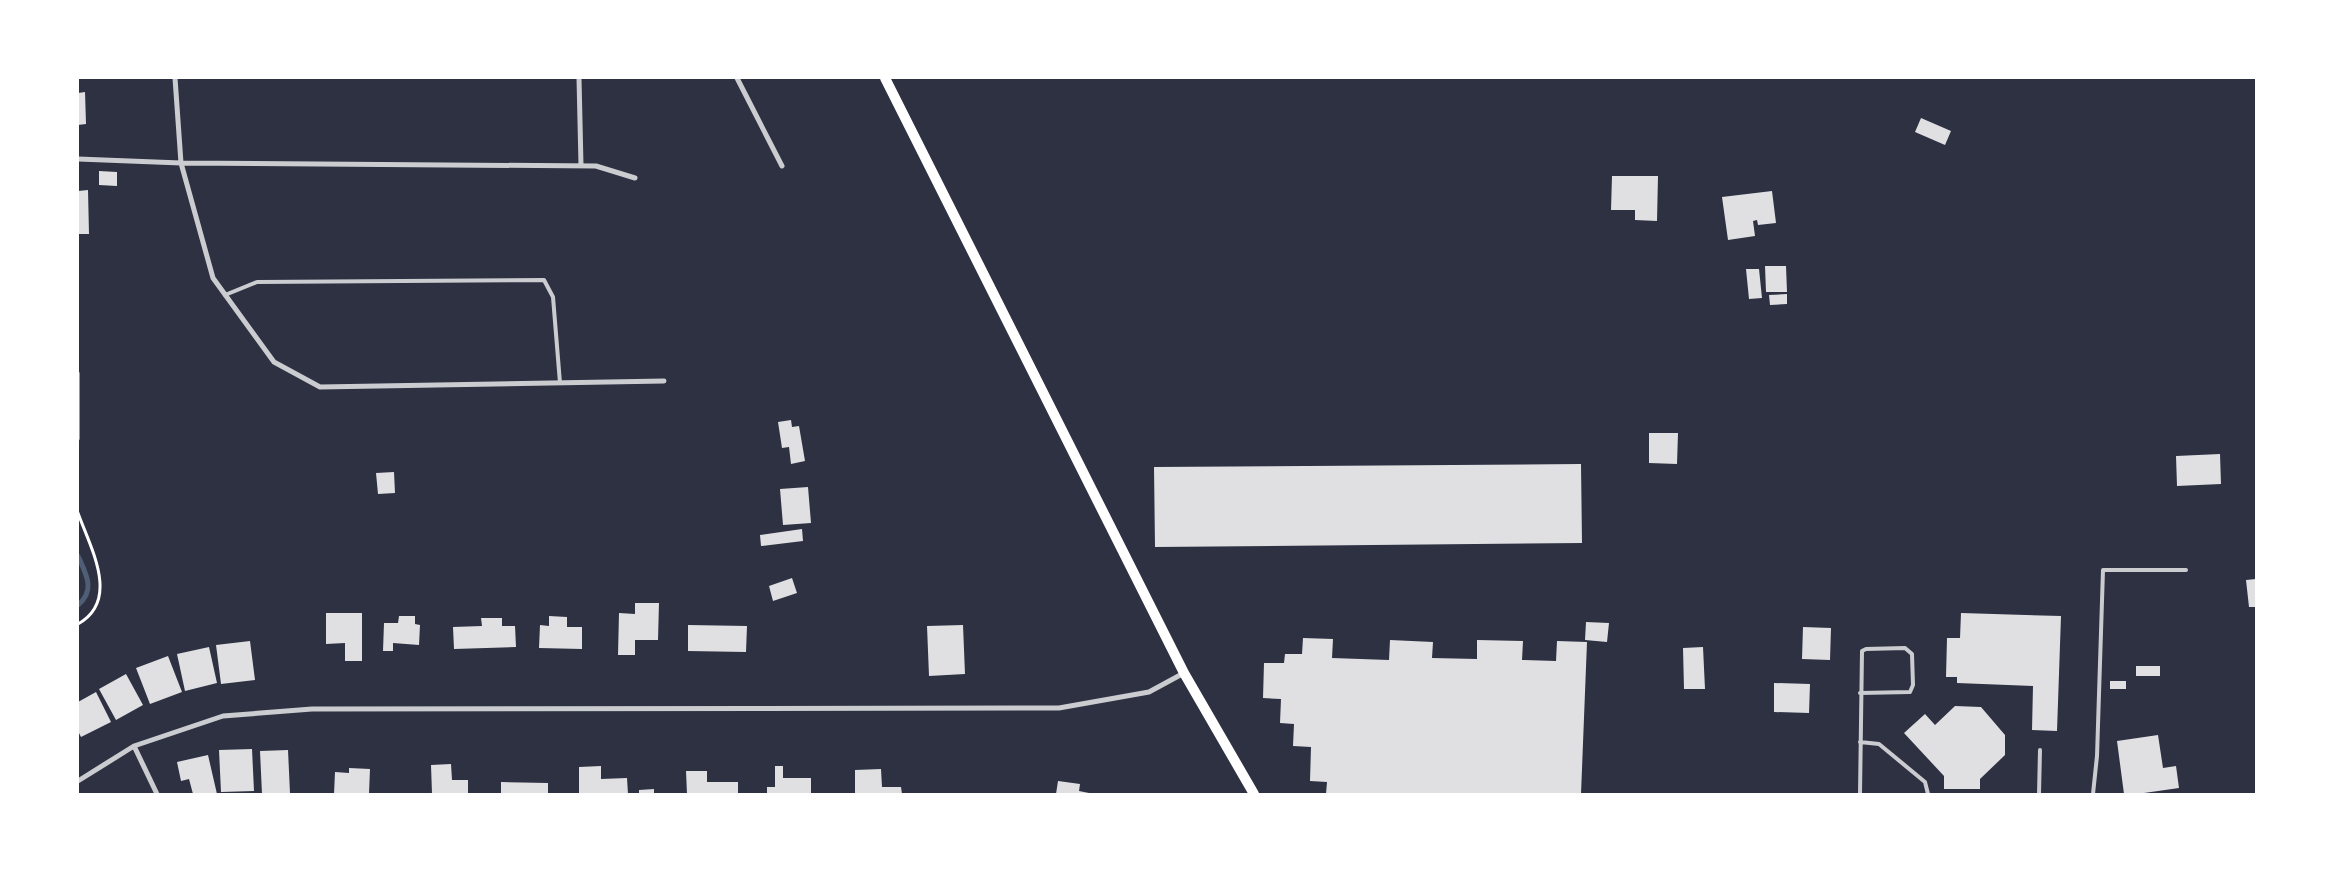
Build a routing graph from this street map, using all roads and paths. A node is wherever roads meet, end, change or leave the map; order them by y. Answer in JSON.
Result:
{"nodes":[{"id":1,"x":175,"y":78,"type":"edge"},
{"id":2,"x":579,"y":78,"type":"edge"},
{"id":3,"x":737,"y":78,"type":"edge"},
{"id":4,"x":885,"y":78,"type":"edge"},
{"id":5,"x":78,"y":159,"type":"edge"},
{"id":6,"x":181,"y":163,"type":"junction"},
{"id":7,"x":581,"y":165,"type":"junction"},
{"id":8,"x":782,"y":166,"type":"dead end"},
{"id":9,"x":635,"y":178,"type":"dead end"},
{"id":10,"x":225,"y":295,"type":"junction"},
{"id":11,"x":78,"y":373,"type":"edge"},
{"id":12,"x":664,"y":382,"type":"dead end"},
{"id":13,"x":560,"y":383,"type":"junction"},
{"id":14,"x":78,"y":439,"type":"edge"},
{"id":15,"x":78,"y":512,"type":"edge"},
{"id":16,"x":2186,"y":570,"type":"dead end"},
{"id":17,"x":78,"y":624,"type":"edge"},
{"id":18,"x":1184,"y":673,"type":"junction"},
{"id":19,"x":1860,"y":693,"type":"junction"},
{"id":20,"x":1860,"y":742,"type":"junction"},
{"id":21,"x":134,"y":746,"type":"junction"},
{"id":22,"x":2040,"y":750,"type":"dead end"},
{"id":23,"x":78,"y":781,"type":"edge"},
{"id":24,"x":157,"y":794,"type":"edge"},
{"id":25,"x":1254,"y":794,"type":"edge"},
{"id":26,"x":1860,"y":794,"type":"edge"},
{"id":27,"x":1928,"y":794,"type":"edge"},
{"id":28,"x":2039,"y":794,"type":"edge"},
{"id":29,"x":2093,"y":794,"type":"edge"}],
"edges":[{"from":1,"to":6,"type":"street"},
{"from":2,"to":7,"type":"street"},
{"from":3,"to":8,"type":"street"},
{"from":4,"to":18,"type":"main road"},
{"from":5,"to":6,"type":"street"},
{"from":6,"to":7,"type":"street"},
{"from":6,"to":10,"type":"street"},
{"from":7,"to":9,"type":"street"},
{"from":10,"to":13,"type":"street"},
{"from":10,"to":13,"type":"lane"},
{"from":11,"to":14,"type":"path"},
{"from":12,"to":13,"type":"street"},
{"from":15,"to":17,"type":"path"},
{"from":16,"to":29,"type":"lane"},
{"from":18,"to":21,"type":"street"},
{"from":18,"to":25,"type":"main road"},
{"from":19,"to":19,"type":"lane"},
{"from":19,"to":20,"type":"lane"},
{"from":20,"to":26,"type":"lane"},
{"from":20,"to":27,"type":"lane"},
{"from":21,"to":23,"type":"street"},
{"from":21,"to":24,"type":"street"},
{"from":22,"to":28,"type":"lane"}]}
